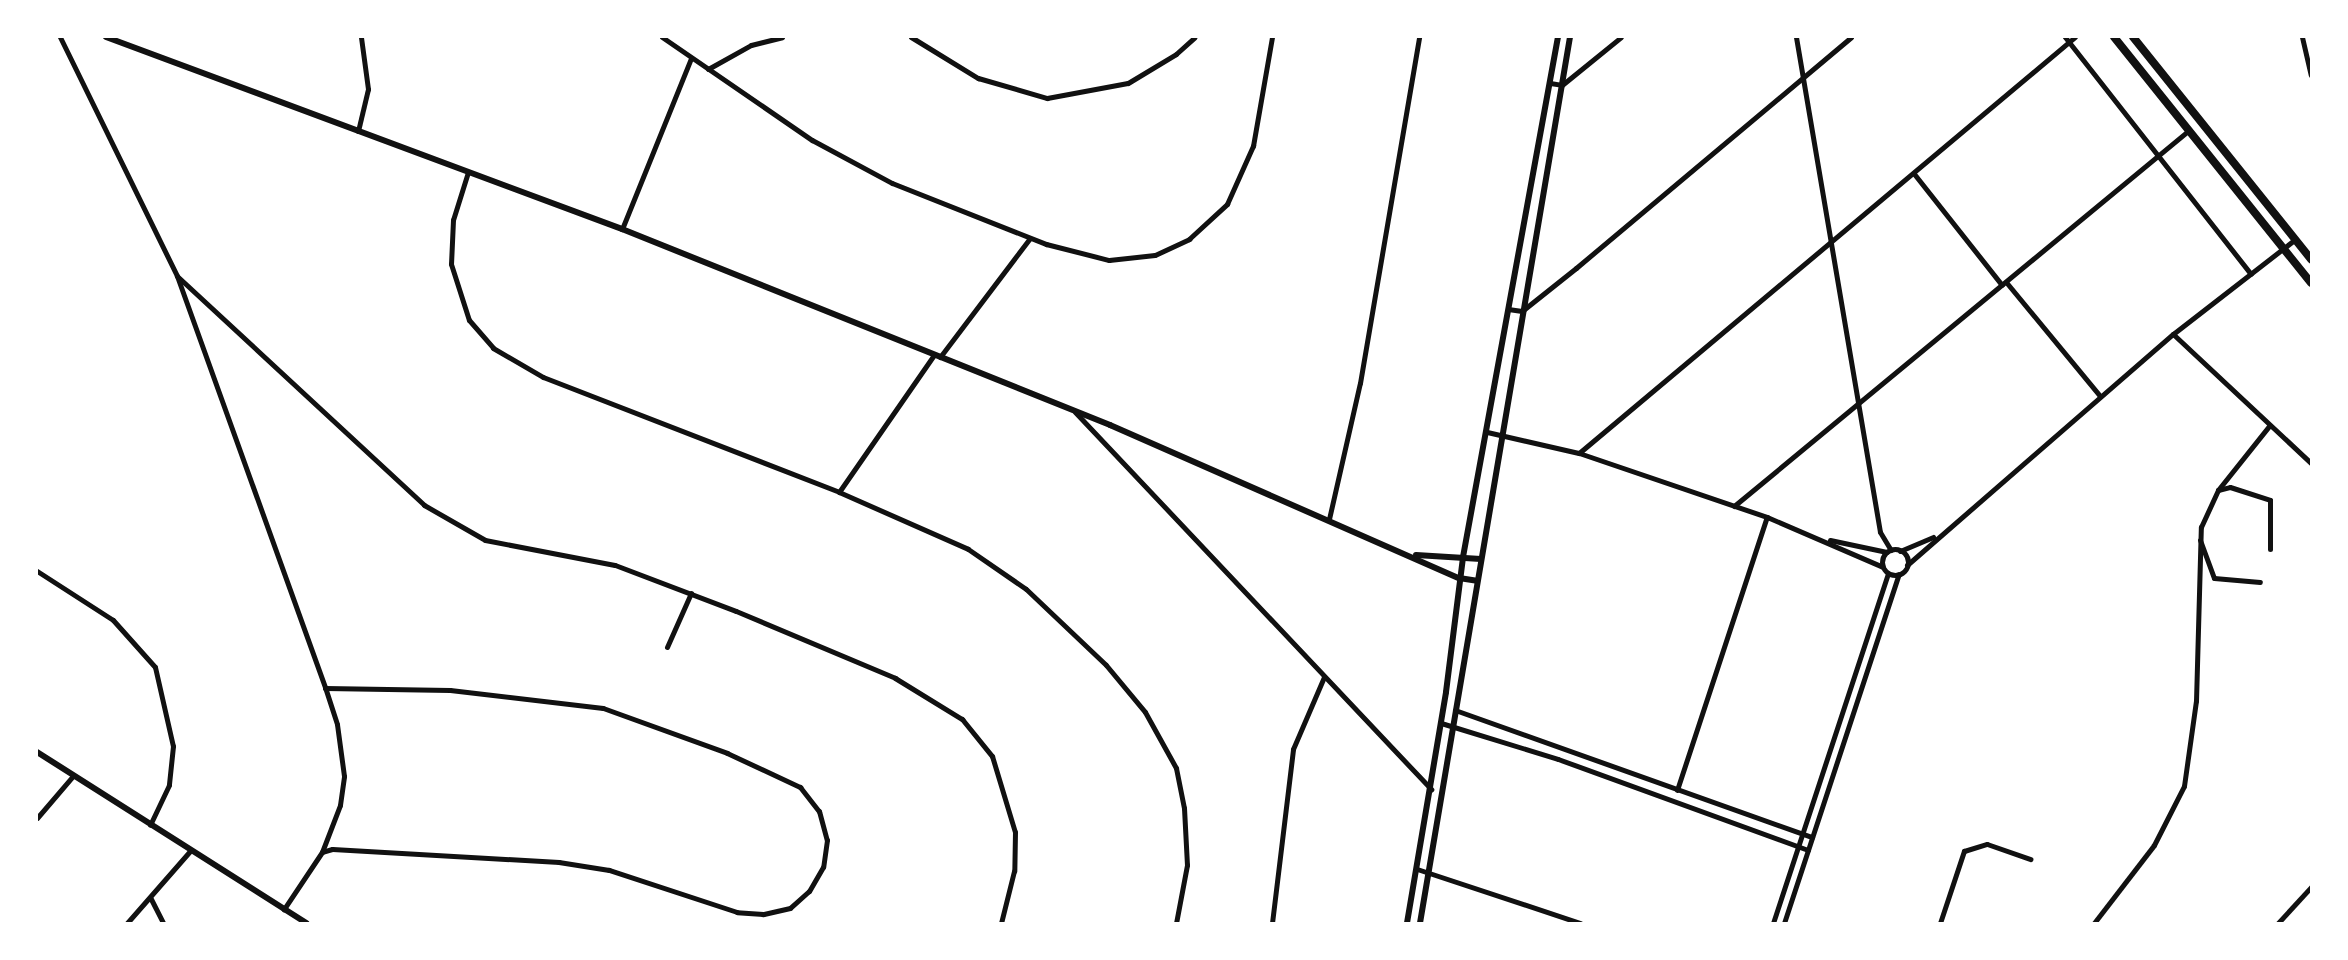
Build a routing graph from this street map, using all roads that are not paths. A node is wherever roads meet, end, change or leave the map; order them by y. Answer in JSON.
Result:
{"nodes":[{"id":1,"x":60,"y":37,"type":"edge"},
{"id":2,"x":106,"y":37,"type":"edge"},
{"id":3,"x":361,"y":37,"type":"edge"},
{"id":4,"x":662,"y":37,"type":"edge"},
{"id":5,"x":782,"y":37,"type":"edge"},
{"id":6,"x":911,"y":37,"type":"edge"},
{"id":7,"x":1195,"y":37,"type":"edge"},
{"id":8,"x":1272,"y":37,"type":"edge"},
{"id":9,"x":1419,"y":37,"type":"edge"},
{"id":10,"x":1558,"y":37,"type":"edge"},
{"id":11,"x":1570,"y":37,"type":"edge"},
{"id":12,"x":1621,"y":37,"type":"edge"},
{"id":13,"x":1796,"y":37,"type":"edge"},
{"id":14,"x":1851,"y":37,"type":"edge"},
{"id":15,"x":2076,"y":37,"type":"edge"},
{"id":16,"x":2114,"y":37,"type":"edge"},
{"id":17,"x":2133,"y":37,"type":"edge"},
{"id":18,"x":2302,"y":37,"type":"edge"},
{"id":19,"x":2067,"y":39,"type":"edge"},
{"id":20,"x":2308,"y":49,"type":"edge"},
{"id":21,"x":691,"y":58,"type":"junction"},
{"id":22,"x":708,"y":69,"type":"junction"},
{"id":23,"x":2311,"y":75,"type":"edge"},
{"id":24,"x":1802,"y":76,"type":"junction"},
{"id":25,"x":1550,"y":83,"type":"junction"},
{"id":26,"x":1562,"y":85,"type":"junction"},
{"id":27,"x":358,"y":131,"type":"junction"},
{"id":28,"x":2188,"y":131,"type":"junction"},
{"id":29,"x":2159,"y":155,"type":"junction"},
{"id":30,"x":468,"y":172,"type":"junction"},
{"id":31,"x":1915,"y":175,"type":"junction"},
{"id":32,"x":1523,"y":220,"type":"junction"},
{"id":33,"x":1536,"y":222,"type":"junction"},
{"id":34,"x":622,"y":229,"type":"junction"},
{"id":35,"x":1030,"y":238,"type":"junction"},
{"id":36,"x":2294,"y":240,"type":"junction"},
{"id":37,"x":1828,"y":243,"type":"junction"},
{"id":38,"x":2281,"y":250,"type":"junction"},
{"id":39,"x":2311,"y":259,"type":"edge"},
{"id":40,"x":2251,"y":274,"type":"junction"},
{"id":41,"x":177,"y":276,"type":"junction"},
{"id":42,"x":2311,"y":283,"type":"edge"},
{"id":43,"x":2004,"y":284,"type":"junction"},
{"id":44,"x":1508,"y":309,"type":"junction"},
{"id":45,"x":1522,"y":311,"type":"junction"},
{"id":46,"x":2173,"y":334,"type":"junction"},
{"id":47,"x":937,"y":356,"type":"junction"},
{"id":48,"x":2100,"y":396,"type":"junction"},
{"id":49,"x":1858,"y":404,"type":"junction"},
{"id":50,"x":1073,"y":410,"type":"junction"},
{"id":51,"x":2269,"y":426,"type":"junction"},
{"id":52,"x":1487,"y":432,"type":"junction"},
{"id":53,"x":1500,"y":434,"type":"junction"},
{"id":54,"x":1580,"y":453,"type":"junction"},
{"id":55,"x":2311,"y":463,"type":"edge"},
{"id":56,"x":2218,"y":490,"type":"junction"},
{"id":57,"x":839,"y":492,"type":"junction"},
{"id":58,"x":1734,"y":506,"type":"junction"},
{"id":59,"x":1767,"y":517,"type":"junction"},
{"id":60,"x":1329,"y":519,"type":"junction"},
{"id":61,"x":1939,"y":534,"type":"junction"},
{"id":62,"x":2199,"y":537,"type":"junction"},
{"id":63,"x":1826,"y":540,"type":"junction"},
{"id":64,"x":2270,"y":549,"type":"dead end"},
{"id":65,"x":1889,"y":551,"type":"junction"},
{"id":66,"x":1900,"y":551,"type":"junction"},
{"id":67,"x":1414,"y":555,"type":"junction"},
{"id":68,"x":1463,"y":557,"type":"junction"},
{"id":69,"x":1480,"y":559,"type":"junction"},
{"id":70,"x":1907,"y":565,"type":"junction"},
{"id":71,"x":1883,"y":567,"type":"junction"},
{"id":72,"x":37,"y":571,"type":"edge"},
{"id":73,"x":1888,"y":573,"type":"junction"},
{"id":74,"x":1899,"y":574,"type":"junction"},
{"id":75,"x":1459,"y":578,"type":"junction"},
{"id":76,"x":1477,"y":581,"type":"junction"},
{"id":77,"x":2260,"y":582,"type":"dead end"},
{"id":78,"x":691,"y":593,"type":"junction"},
{"id":79,"x":667,"y":647,"type":"dead end"},
{"id":80,"x":1324,"y":677,"type":"junction"},
{"id":81,"x":325,"y":688,"type":"junction"},
{"id":82,"x":1455,"y":710,"type":"junction"},
{"id":83,"x":1441,"y":723,"type":"junction"},
{"id":84,"x":1453,"y":726,"type":"junction"},
{"id":85,"x":37,"y":752,"type":"edge"},
{"id":86,"x":1608,"y":766,"type":"junction"},
{"id":87,"x":1636,"y":775,"type":"junction"},
{"id":88,"x":73,"y":776,"type":"junction"},
{"id":89,"x":1604,"y":776,"type":"junction"},
{"id":90,"x":1632,"y":786,"type":"junction"},
{"id":91,"x":1431,"y":789,"type":"junction"},
{"id":92,"x":1677,"y":790,"type":"junction"},
{"id":93,"x":37,"y":818,"type":"edge"},
{"id":94,"x":150,"y":825,"type":"junction"},
{"id":95,"x":1802,"y":833,"type":"junction"},
{"id":96,"x":1812,"y":837,"type":"junction"},
{"id":97,"x":1798,"y":846,"type":"junction"},
{"id":98,"x":191,"y":850,"type":"junction"},
{"id":99,"x":1808,"y":850,"type":"junction"},
{"id":100,"x":322,"y":852,"type":"junction"},
{"id":101,"x":2030,"y":859,"type":"dead end"},
{"id":102,"x":1417,"y":869,"type":"junction"},
{"id":103,"x":1428,"y":871,"type":"junction"},
{"id":104,"x":2311,"y":887,"type":"edge"},
{"id":105,"x":150,"y":899,"type":"junction"},
{"id":106,"x":284,"y":909,"type":"junction"},
{"id":107,"x":127,"y":923,"type":"edge"},
{"id":108,"x":163,"y":923,"type":"edge"},
{"id":109,"x":306,"y":923,"type":"edge"},
{"id":110,"x":1001,"y":923,"type":"edge"},
{"id":111,"x":1176,"y":923,"type":"edge"},
{"id":112,"x":1272,"y":923,"type":"edge"},
{"id":113,"x":1408,"y":923,"type":"edge"},
{"id":114,"x":1420,"y":923,"type":"edge"},
{"id":115,"x":1580,"y":923,"type":"edge"},
{"id":116,"x":1773,"y":923,"type":"edge"},
{"id":117,"x":1784,"y":923,"type":"edge"},
{"id":118,"x":1940,"y":923,"type":"edge"},
{"id":119,"x":2094,"y":923,"type":"edge"},
{"id":120,"x":2278,"y":923,"type":"edge"}],
"edges":[{"from":1,"to":41,"type":"street"},
{"from":2,"to":27,"type":"street"},
{"from":3,"to":27,"type":"street"},
{"from":4,"to":21,"type":"street"},
{"from":5,"to":22,"type":"street"},
{"from":6,"to":7,"type":"street"},
{"from":8,"to":35,"type":"street"},
{"from":9,"to":60,"type":"street"},
{"from":10,"to":25,"type":"street"},
{"from":11,"to":26,"type":"street"},
{"from":12,"to":26,"type":"street"},
{"from":13,"to":24,"type":"street"},
{"from":14,"to":24,"type":"street"},
{"from":15,"to":19,"type":"street"},
{"from":16,"to":28,"type":"main road"},
{"from":17,"to":36,"type":"main road"},
{"from":18,"to":20,"type":"street"},
{"from":19,"to":29,"type":"street"},
{"from":19,"to":31,"type":"street"},
{"from":20,"to":23,"type":"street"},
{"from":21,"to":22,"type":"street"},
{"from":21,"to":34,"type":"street"},
{"from":22,"to":35,"type":"street"},
{"from":24,"to":37,"type":"street"},
{"from":24,"to":45,"type":"street"},
{"from":25,"to":26,"type":"street"},
{"from":25,"to":32,"type":"street"},
{"from":26,"to":33,"type":"street"},
{"from":27,"to":30,"type":"street"},
{"from":28,"to":29,"type":"street"},
{"from":28,"to":38,"type":"main road"},
{"from":29,"to":40,"type":"street"},
{"from":29,"to":43,"type":"street"},
{"from":30,"to":34,"type":"street"},
{"from":30,"to":57,"type":"street"},
{"from":31,"to":37,"type":"street"},
{"from":31,"to":43,"type":"street"},
{"from":32,"to":33,"type":"street"},
{"from":32,"to":44,"type":"street"},
{"from":33,"to":45,"type":"street"},
{"from":34,"to":47,"type":"street"},
{"from":35,"to":47,"type":"street"},
{"from":36,"to":38,"type":"street"},
{"from":36,"to":39,"type":"main road"},
{"from":37,"to":49,"type":"street"},
{"from":37,"to":54,"type":"street"},
{"from":38,"to":40,"type":"street"},
{"from":38,"to":42,"type":"main road"},
{"from":40,"to":46,"type":"street"},
{"from":41,"to":78,"type":"street"},
{"from":41,"to":81,"type":"street"},
{"from":43,"to":48,"type":"street"},
{"from":43,"to":49,"type":"street"},
{"from":44,"to":45,"type":"street"},
{"from":44,"to":52,"type":"street"},
{"from":45,"to":53,"type":"street"},
{"from":46,"to":48,"type":"street"},
{"from":46,"to":51,"type":"street"},
{"from":47,"to":50,"type":"street"},
{"from":47,"to":57,"type":"street"},
{"from":48,"to":61,"type":"street"},
{"from":49,"to":58,"type":"street"},
{"from":49,"to":65,"type":"street"},
{"from":50,"to":60,"type":"street"},
{"from":50,"to":80,"type":"street"},
{"from":51,"to":55,"type":"street"},
{"from":51,"to":56,"type":"street"},
{"from":52,"to":53,"type":"street"},
{"from":52,"to":68,"type":"street"},
{"from":53,"to":54,"type":"street"},
{"from":53,"to":69,"type":"street"},
{"from":54,"to":58,"type":"street"},
{"from":56,"to":62,"type":"street"},
{"from":56,"to":64,"type":"street"},
{"from":57,"to":111,"type":"street"},
{"from":58,"to":59,"type":"street"},
{"from":59,"to":63,"type":"street"},
{"from":59,"to":92,"type":"street"},
{"from":60,"to":67,"type":"street"},
{"from":61,"to":66,"type":"street"},
{"from":61,"to":70,"type":"street"},
{"from":62,"to":77,"type":"street"},
{"from":62,"to":119,"type":"street"},
{"from":63,"to":65,"type":"street"},
{"from":63,"to":71,"type":"street"},
{"from":65,"to":66,"type":"street"},
{"from":65,"to":71,"type":"street"},
{"from":66,"to":70,"type":"street"},
{"from":67,"to":68,"type":"street"},
{"from":67,"to":75,"type":"street"},
{"from":68,"to":69,"type":"street"},
{"from":68,"to":75,"type":"street"},
{"from":69,"to":76,"type":"street"},
{"from":70,"to":74,"type":"street"},
{"from":71,"to":73,"type":"street"},
{"from":72,"to":94,"type":"street"},
{"from":73,"to":74,"type":"street"},
{"from":73,"to":95,"type":"street"},
{"from":74,"to":96,"type":"street"},
{"from":75,"to":76,"type":"street"},
{"from":75,"to":83,"type":"street"},
{"from":76,"to":82,"type":"street"},
{"from":78,"to":79,"type":"street"},
{"from":78,"to":110,"type":"street"},
{"from":80,"to":91,"type":"street"},
{"from":80,"to":112,"type":"street"},
{"from":81,"to":100,"type":"street"},
{"from":81,"to":100,"type":"street"},
{"from":82,"to":84,"type":"street"},
{"from":82,"to":86,"type":"street"},
{"from":83,"to":84,"type":"street"},
{"from":83,"to":91,"type":"street"},
{"from":84,"to":89,"type":"street"},
{"from":84,"to":103,"type":"street"},
{"from":85,"to":88,"type":"street"},
{"from":86,"to":87,"type":"street"},
{"from":86,"to":89,"type":"street"},
{"from":87,"to":90,"type":"street"},
{"from":87,"to":92,"type":"street"},
{"from":88,"to":93,"type":"street"},
{"from":88,"to":94,"type":"street"},
{"from":89,"to":90,"type":"street"},
{"from":90,"to":97,"type":"street"},
{"from":91,"to":102,"type":"street"},
{"from":92,"to":95,"type":"street"},
{"from":94,"to":98,"type":"street"},
{"from":95,"to":96,"type":"street"},
{"from":95,"to":97,"type":"street"},
{"from":96,"to":99,"type":"street"},
{"from":97,"to":99,"type":"street"},
{"from":97,"to":116,"type":"street"},
{"from":98,"to":105,"type":"street"},
{"from":98,"to":106,"type":"street"},
{"from":99,"to":117,"type":"street"},
{"from":100,"to":106,"type":"street"},
{"from":101,"to":118,"type":"street"},
{"from":102,"to":103,"type":"street"},
{"from":102,"to":113,"type":"street"},
{"from":103,"to":114,"type":"street"},
{"from":103,"to":115,"type":"street"},
{"from":104,"to":120,"type":"street"},
{"from":105,"to":107,"type":"street"},
{"from":105,"to":108,"type":"street"},
{"from":106,"to":109,"type":"street"}]}
